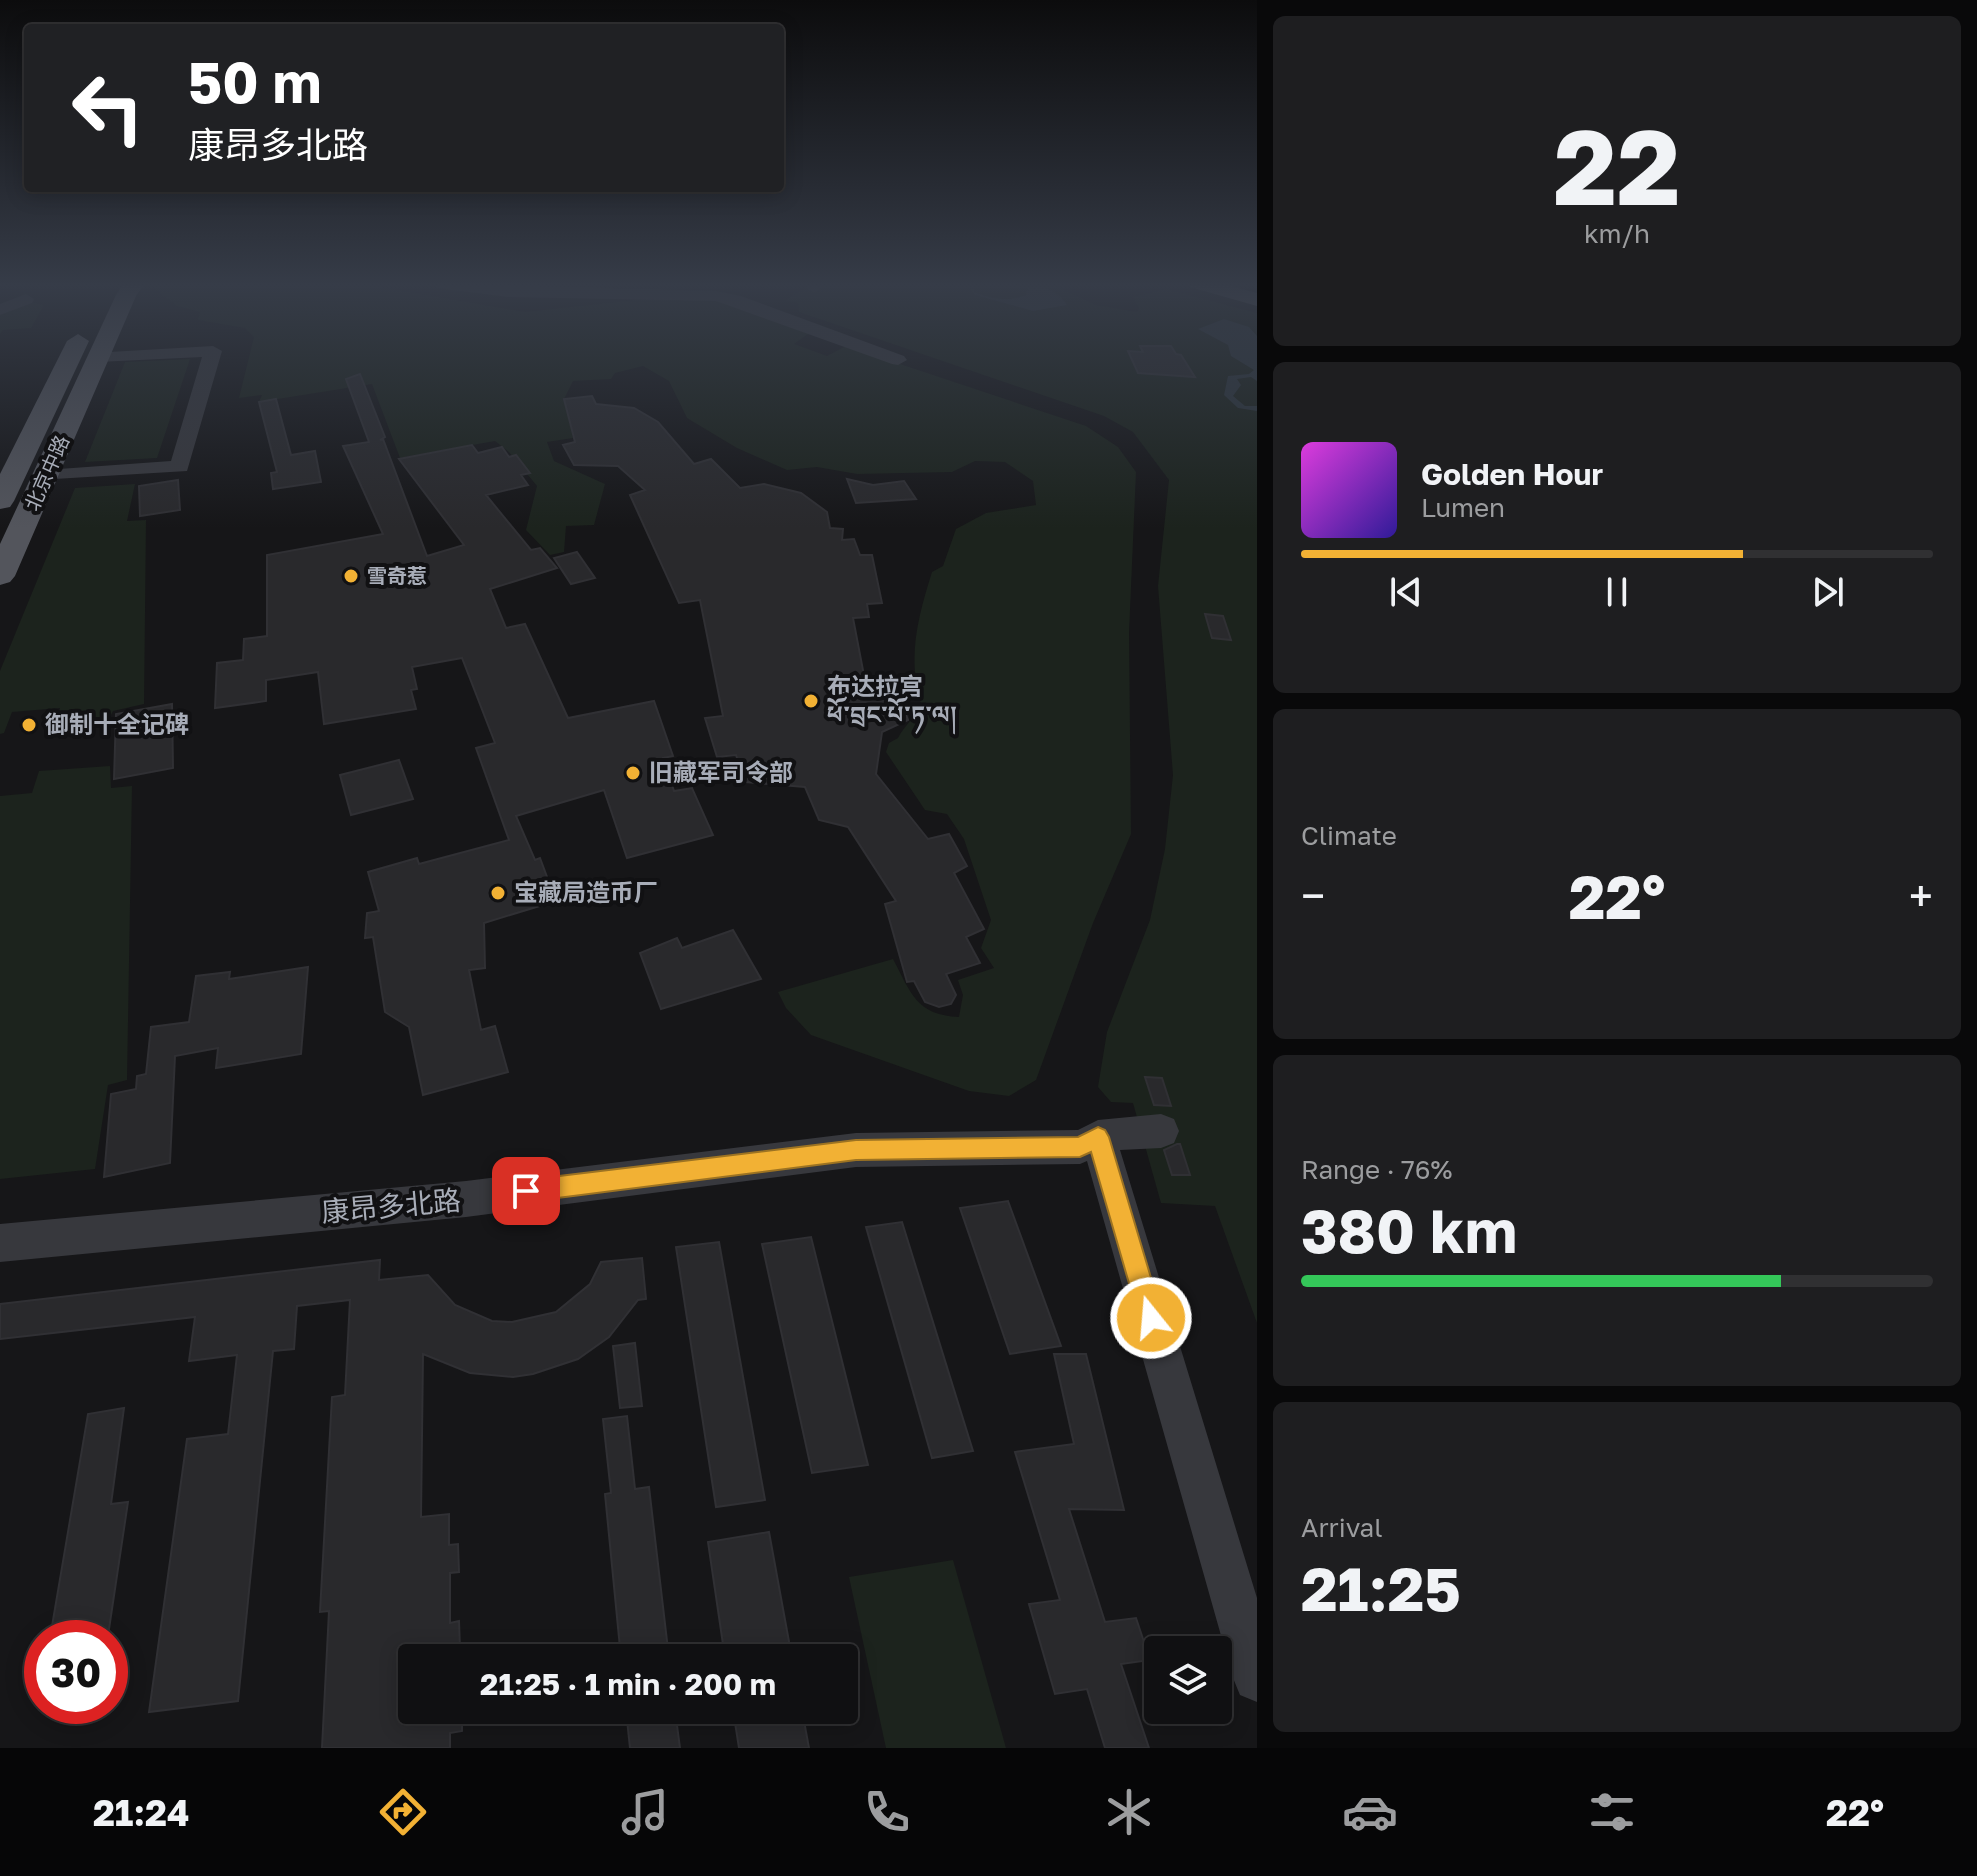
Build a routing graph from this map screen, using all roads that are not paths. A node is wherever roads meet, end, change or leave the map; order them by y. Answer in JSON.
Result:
{"nodes":[{"id":1,"x":67,"y":365,"type":"edge"},
{"id":2,"x":95,"y":365,"type":"edge"},
{"id":3,"x":209,"y":365,"type":"edge"},
{"id":4,"x":45,"y":476,"type":"junction"},
{"id":5,"x":0,"y":501,"type":"edge"},
{"id":6,"x":0,"y":576,"type":"edge"},
{"id":7,"x":1161,"y":1131,"type":"dead end"},
{"id":8,"x":1098,"y":1137,"type":"junction"},
{"id":9,"x":0,"y":1243,"type":"edge"},
{"id":10,"x":1257,"y":1678,"type":"edge"}],
"edges":[{"from":1,"to":5,"type":"main road","name":"北京中路"},
{"from":2,"to":4,"type":"main road","name":"北京中路"},
{"from":3,"to":4,"type":"street"},
{"from":4,"to":6,"type":"main road","name":"北京中路"},
{"from":7,"to":8,"type":"street","name":"康昂多北路"},
{"from":8,"to":9,"type":"street","name":"康昂多北路"},
{"from":8,"to":10,"type":"street"}]}
